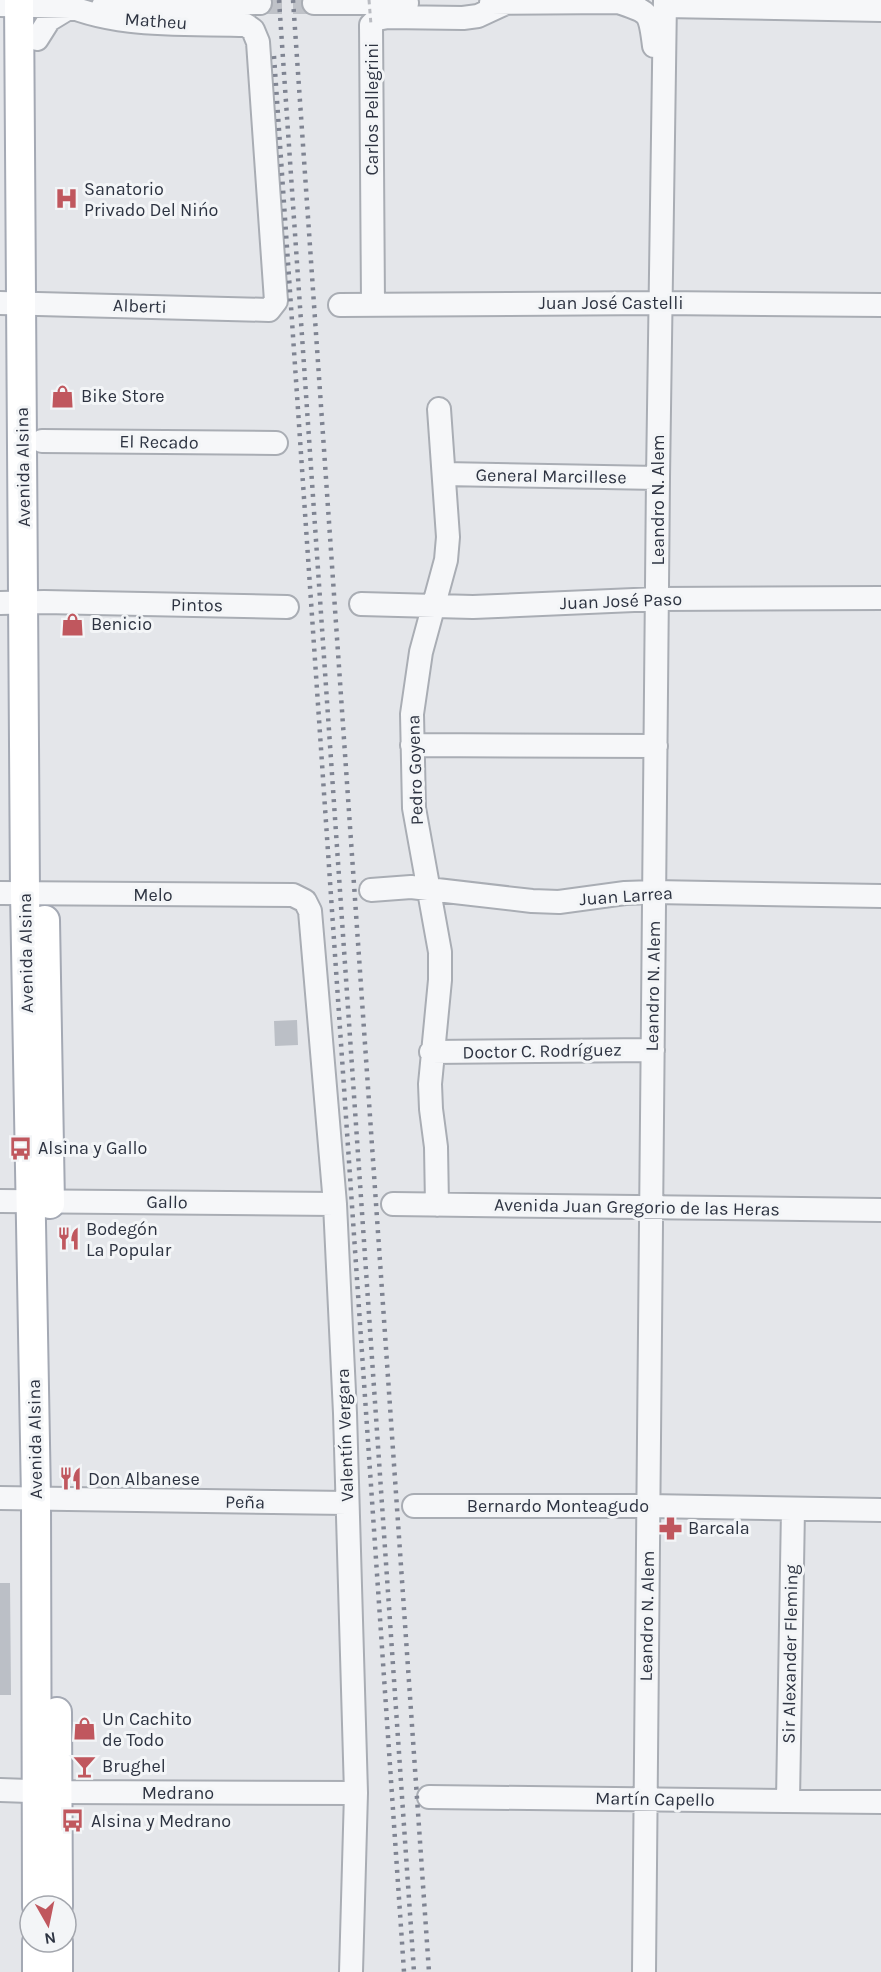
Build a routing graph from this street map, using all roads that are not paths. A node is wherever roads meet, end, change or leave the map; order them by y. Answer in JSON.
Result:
{"nodes":[{"id":1,"x":90,"y":0,"type":"edge"},
{"id":2,"x":623,"y":1,"type":"edge"},
{"id":3,"x":502,"y":2,"type":"edge"},
{"id":4,"x":33,"y":3,"type":"edge"},
{"id":5,"x":260,"y":3,"type":"dead end"},
{"id":6,"x":314,"y":3,"type":"dead end"},
{"id":7,"x":665,"y":3,"type":"edge"},
{"id":8,"x":881,"y":10,"type":"edge"},
{"id":9,"x":663,"y":90,"type":"junction"},
{"id":10,"x":276,"y":301,"type":"joint"},
{"id":11,"x":20,"y":303,"type":"edge"},
{"id":12,"x":660,"y":303,"type":"junction"},
{"id":13,"x":373,"y":304,"type":"junction"},
{"id":14,"x":340,"y":305,"type":"dead end"},
{"id":15,"x":881,"y":305,"type":"edge"},
{"id":16,"x":439,"y":409,"type":"dead end"},
{"id":17,"x":42,"y":441,"type":"junction"},
{"id":18,"x":276,"y":443,"type":"dead end"},
{"id":19,"x":444,"y":474,"type":"junction"},
{"id":20,"x":658,"y":478,"type":"junction"},
{"id":21,"x":657,"y":598,"type":"junction"},
{"id":22,"x":881,"y":598,"type":"edge"},
{"id":23,"x":23,"y":603,"type":"edge"},
{"id":24,"x":361,"y":604,"type":"dead end"},
{"id":25,"x":287,"y":607,"type":"dead end"},
{"id":26,"x":433,"y":607,"type":"junction"},
{"id":27,"x":412,"y":745,"type":"junction"},
{"id":28,"x":656,"y":746,"type":"junction"},
{"id":29,"x":429,"y":889,"type":"junction"},
{"id":30,"x":371,"y":890,"type":"dead end"},
{"id":31,"x":654,"y":892,"type":"junction"},
{"id":32,"x":23,"y":893,"type":"edge"},
{"id":33,"x":881,"y":896,"type":"edge"},
{"id":34,"x":305,"y":901,"type":"joint"},
{"id":35,"x":653,"y":1050,"type":"junction"},
{"id":36,"x":431,"y":1052,"type":"junction"},
{"id":37,"x":0,"y":1201,"type":"edge"},
{"id":38,"x":41,"y":1201,"type":"junction"},
{"id":39,"x":334,"y":1204,"type":"junction"},
{"id":40,"x":393,"y":1204,"type":"dead end"},
{"id":41,"x":437,"y":1204,"type":"junction"},
{"id":42,"x":651,"y":1208,"type":"junction"},
{"id":43,"x":881,"y":1210,"type":"edge"},
{"id":44,"x":0,"y":1498,"type":"edge"},
{"id":45,"x":46,"y":1499,"type":"junction"},
{"id":46,"x":347,"y":1503,"type":"junction"},
{"id":47,"x":414,"y":1506,"type":"dead end"},
{"id":48,"x":648,"y":1506,"type":"junction"},
{"id":49,"x":793,"y":1509,"type":"junction"},
{"id":50,"x":881,"y":1510,"type":"edge"},
{"id":51,"x":0,"y":1790,"type":"edge"},
{"id":52,"x":47,"y":1791,"type":"junction"},
{"id":53,"x":356,"y":1793,"type":"junction"},
{"id":54,"x":429,"y":1797,"type":"dead end"},
{"id":55,"x":645,"y":1799,"type":"junction"},
{"id":56,"x":788,"y":1800,"type":"junction"},
{"id":57,"x":881,"y":1802,"type":"edge"},
{"id":58,"x":38,"y":1894,"type":"edge"},
{"id":59,"x":57,"y":1894,"type":"edge"},
{"id":60,"x":37,"y":1954,"type":"edge"},
{"id":61,"x":58,"y":1954,"type":"edge"},
{"id":62,"x":37,"y":1972,"type":"edge"},
{"id":63,"x":58,"y":1972,"type":"edge"},
{"id":64,"x":351,"y":1972,"type":"edge"},
{"id":65,"x":644,"y":1972,"type":"edge"}],
"edges":[{"from":1,"to":4,"type":"street"},
{"from":2,"to":3,"type":"street"},
{"from":2,"to":9,"type":"street"},
{"from":3,"to":6,"type":"street"},
{"from":3,"to":13,"type":"street","name":"Carlos Pellegrini"},
{"from":4,"to":5,"type":"street","name":"Matheu"},
{"from":4,"to":10,"type":"street","name":"Matheu"},
{"from":4,"to":11,"type":"main road","name":"Avenida Alsina"},
{"from":4,"to":11,"type":"main road","name":"Avenida Alsina"},
{"from":7,"to":8,"type":"street"},
{"from":7,"to":9,"type":"street","name":"Leandro N. Alem"},
{"from":9,"to":12,"type":"street","name":"Leandro N. Alem"},
{"from":10,"to":11,"type":"street","name":"Alberti"},
{"from":11,"to":17,"type":"main road","name":"Avenida Alsina"},
{"from":11,"to":23,"type":"main road","name":"Avenida Alsina"},
{"from":12,"to":13,"type":"street","name":"Juan José Castelli"},
{"from":12,"to":15,"type":"street","name":"Juan José Castelli"},
{"from":12,"to":20,"type":"street","name":"Leandro N. Alem"},
{"from":13,"to":14,"type":"street","name":"Juan José Castelli"},
{"from":16,"to":19,"type":"street","name":"Pedro Goyena"},
{"from":17,"to":18,"type":"street","name":"El Recado"},
{"from":17,"to":23,"type":"main road","name":"Avenida Alsina"},
{"from":19,"to":20,"type":"street","name":"General Marcillese"},
{"from":19,"to":26,"type":"street","name":"Pedro Goyena"},
{"from":20,"to":21,"type":"street","name":"Leandro N. Alem"},
{"from":21,"to":22,"type":"street","name":"Juan José Paso"},
{"from":21,"to":26,"type":"street","name":"Juan José Paso"},
{"from":21,"to":28,"type":"street","name":"Leandro N. Alem"},
{"from":23,"to":25,"type":"street","name":"Pintos"},
{"from":23,"to":32,"type":"main road","name":"Avenida Alsina"},
{"from":24,"to":26,"type":"street","name":"Juan José Paso"},
{"from":26,"to":27,"type":"street","name":"Pedro Goyena"},
{"from":27,"to":28,"type":"street"},
{"from":27,"to":29,"type":"street","name":"Pedro Goyena"},
{"from":28,"to":31,"type":"street","name":"Leandro N. Alem"},
{"from":29,"to":30,"type":"street","name":"Juan Larrea"},
{"from":29,"to":31,"type":"street","name":"Juan Larrea"},
{"from":29,"to":36,"type":"street","name":"Pedro Goyena"},
{"from":31,"to":33,"type":"street","name":"Juan Larrea"},
{"from":31,"to":35,"type":"street","name":"Leandro N. Alem"},
{"from":32,"to":34,"type":"street","name":"Melo"},
{"from":32,"to":38,"type":"main road","name":"Avenida Alsina"},
{"from":34,"to":39,"type":"street","name":"Valentín Vergara"},
{"from":35,"to":36,"type":"street","name":"Doctor C. Rodríguez"},
{"from":35,"to":42,"type":"street","name":"Leandro N. Alem"},
{"from":36,"to":41,"type":"street","name":"Pedro Goyena"},
{"from":37,"to":38,"type":"street","name":"Gallo"},
{"from":38,"to":39,"type":"street","name":"Gallo"},
{"from":38,"to":45,"type":"main road","name":"Avenida Alsina"},
{"from":39,"to":46,"type":"street","name":"Valentín Vergara"},
{"from":40,"to":41,"type":"street","name":"Avenida Juan Gregorio de las Heras"},
{"from":41,"to":42,"type":"street","name":"Avenida Juan Gregorio de las Heras"},
{"from":42,"to":43,"type":"street","name":"Avenida Juan Gregorio de las Heras"},
{"from":42,"to":48,"type":"street","name":"Leandro N. Alem"},
{"from":44,"to":45,"type":"street","name":"Peña"},
{"from":45,"to":46,"type":"street","name":"Peña"},
{"from":45,"to":52,"type":"main road","name":"Avenida Alsina"},
{"from":46,"to":53,"type":"street","name":"Valentín Vergara"},
{"from":47,"to":48,"type":"street","name":"Bernardo Monteagudo"},
{"from":48,"to":49,"type":"street","name":"Bernardo Monteagudo"},
{"from":48,"to":55,"type":"street","name":"Leandro N. Alem"},
{"from":49,"to":50,"type":"street","name":"Bernardo Monteagudo"},
{"from":49,"to":56,"type":"street","name":"Sir Alexander Fleming"},
{"from":51,"to":52,"type":"street","name":"Medrano"},
{"from":52,"to":53,"type":"street","name":"Medrano"},
{"from":52,"to":58,"type":"main road","name":"Avenida Alsina"},
{"from":52,"to":59,"type":"main road","name":"Avenida Alsina"},
{"from":53,"to":64,"type":"street","name":"Valentín Vergara"},
{"from":54,"to":55,"type":"street","name":"Martín Capello"},
{"from":55,"to":56,"type":"street","name":"Martín Capello"},
{"from":55,"to":65,"type":"street","name":"Leandro N. Alem"},
{"from":56,"to":57,"type":"street","name":"Martín Capello"},
{"from":60,"to":62,"type":"main road"},
{"from":61,"to":63,"type":"main road"}]}
